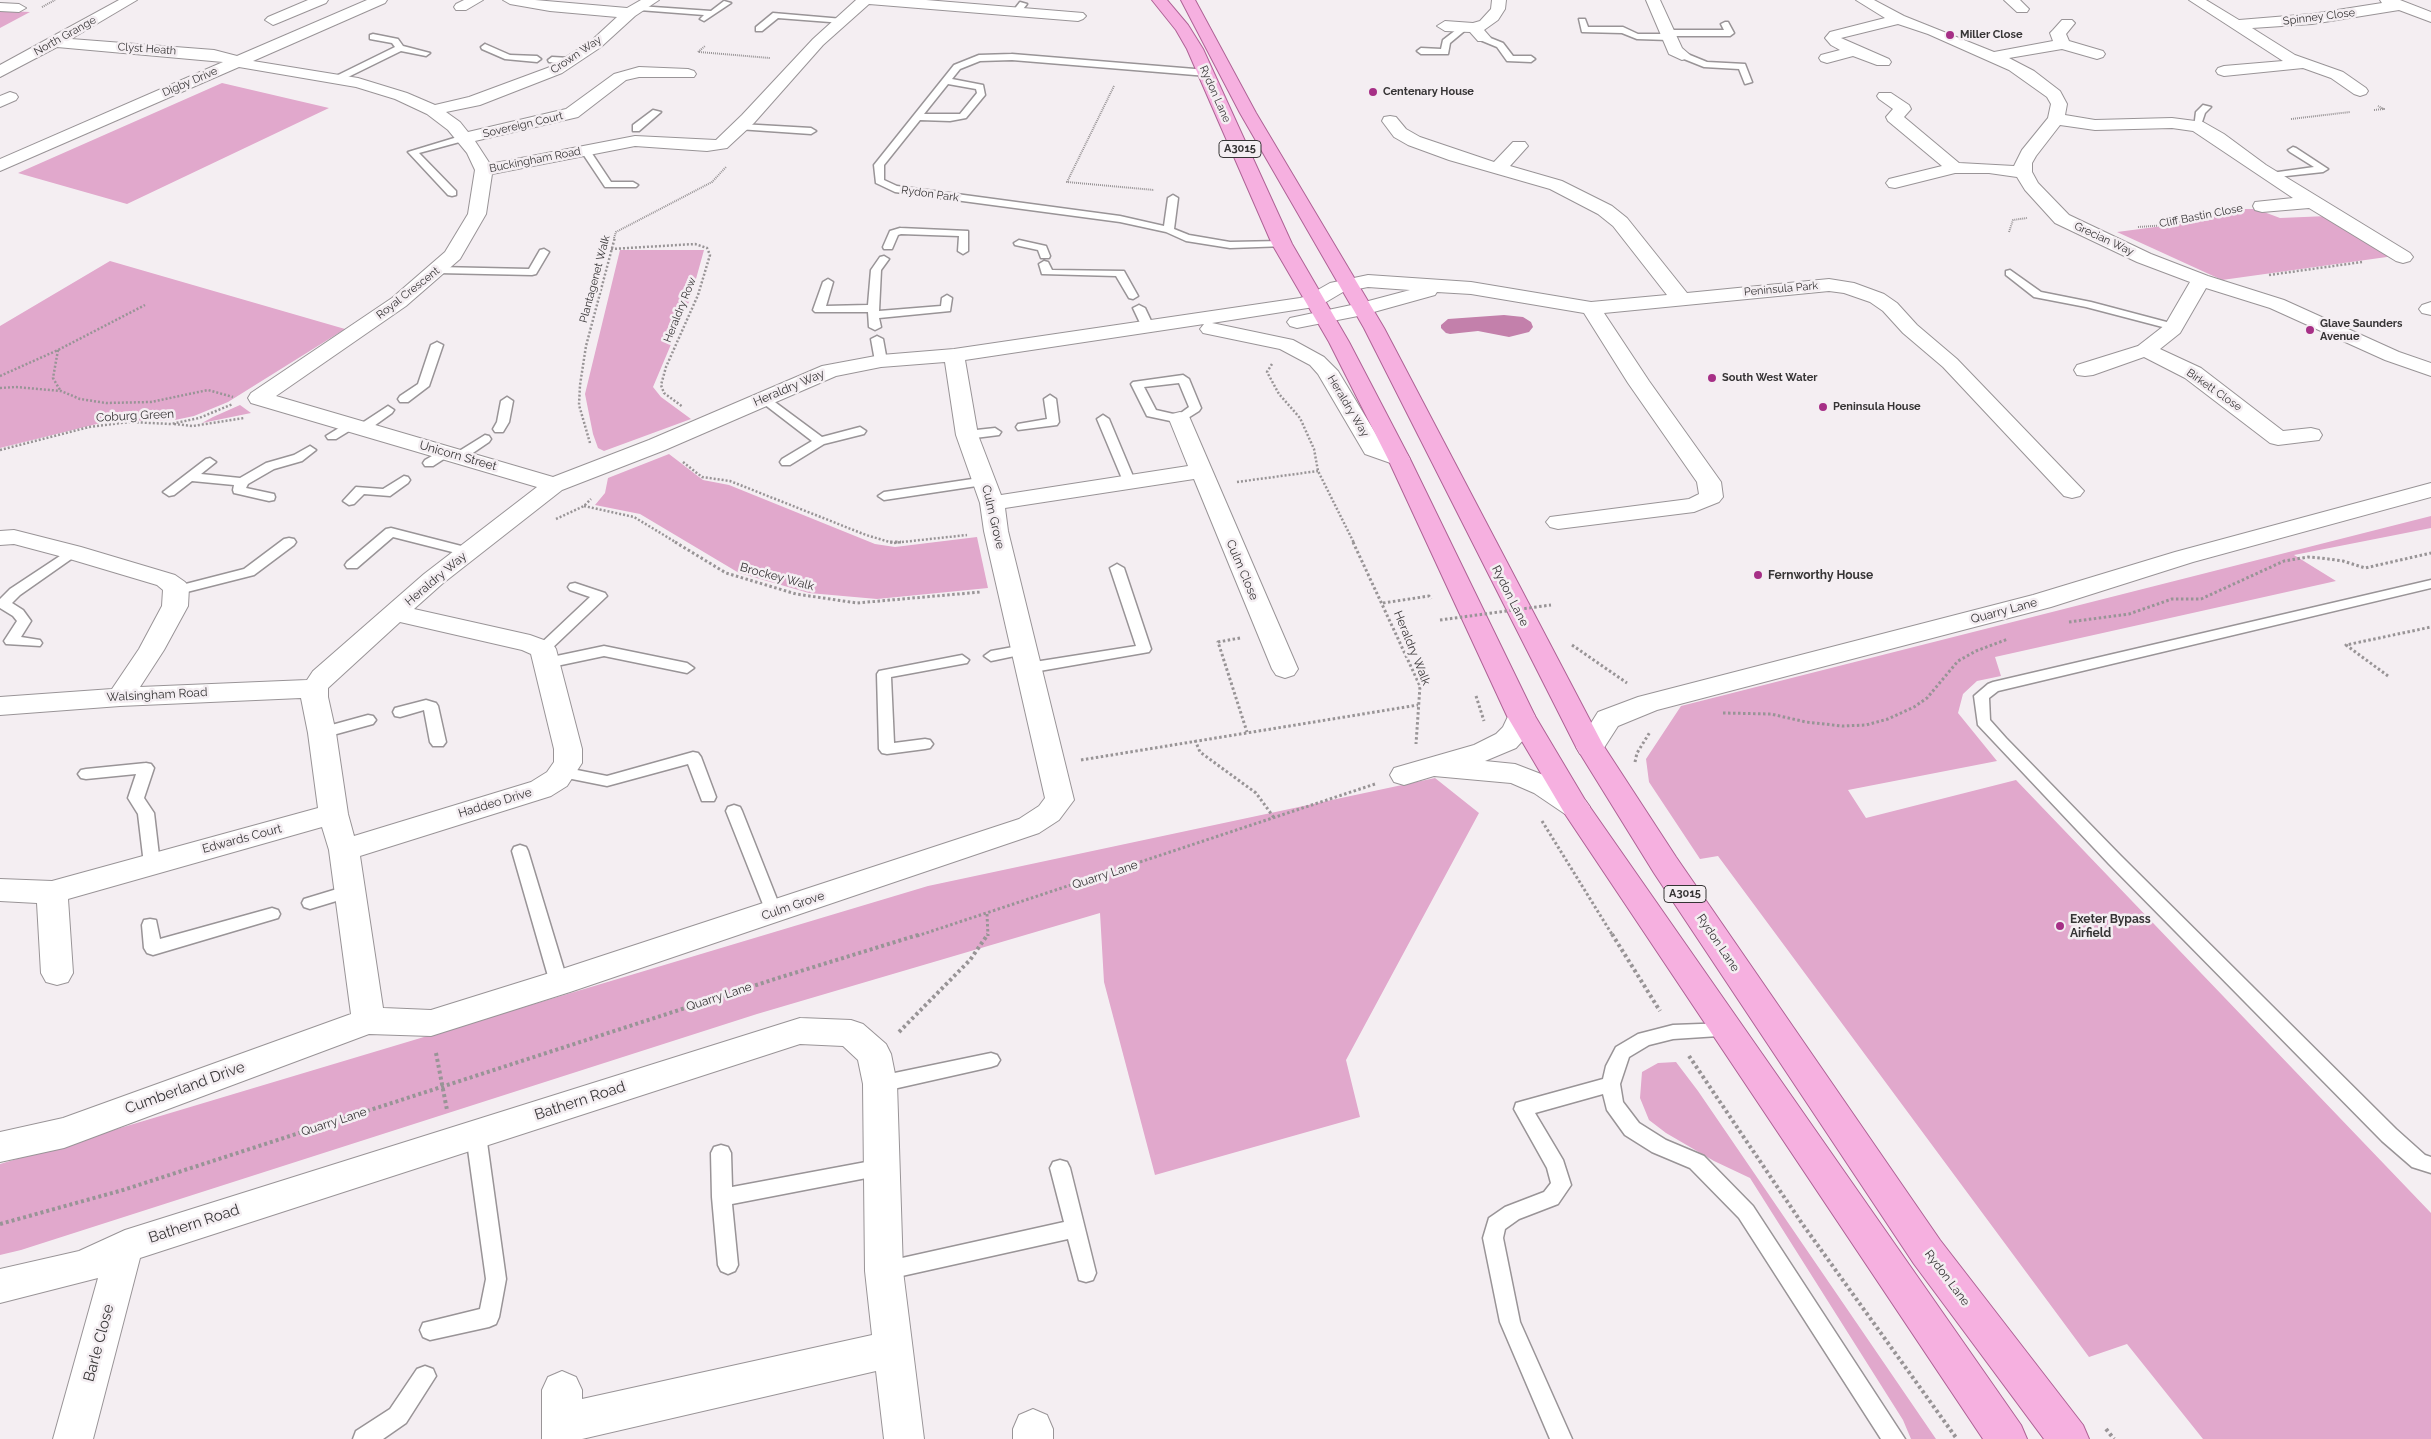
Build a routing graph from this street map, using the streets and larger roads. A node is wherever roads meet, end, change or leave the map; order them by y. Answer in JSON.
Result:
{"nodes":[{"id":1,"x":5,"y":0,"type":"edge"},
{"id":2,"x":130,"y":0,"type":"edge"},
{"id":3,"x":320,"y":0,"type":"edge"},
{"id":4,"x":380,"y":0,"type":"edge"},
{"id":5,"x":476,"y":0,"type":"edge"},
{"id":6,"x":510,"y":0,"type":"edge"},
{"id":7,"x":866,"y":0,"type":"edge"},
{"id":8,"x":1159,"y":0,"type":"edge"},
{"id":9,"x":1188,"y":0,"type":"edge"},
{"id":10,"x":1499,"y":0,"type":"edge"},
{"id":11,"x":1653,"y":0,"type":"edge"},
{"id":12,"x":1897,"y":0,"type":"edge"},
{"id":13,"x":2196,"y":0,"type":"edge"},
{"id":14,"x":0,"y":2,"type":"edge"},
{"id":15,"x":931,"y":2,"type":"edge"},
{"id":16,"x":1866,"y":3,"type":"edge"},
{"id":17,"x":2394,"y":3,"type":"edge"},
{"id":18,"x":0,"y":7,"type":"edge"},
{"id":19,"x":461,"y":7,"type":"dead end"},
{"id":20,"x":640,"y":7,"type":"edge"},
{"id":21,"x":19,"y":8,"type":"dead end"},
{"id":22,"x":1078,"y":16,"type":"dead end"},
{"id":23,"x":2431,"y":17,"type":"edge"},
{"id":24,"x":1898,"y":19,"type":"junction"},
{"id":25,"x":273,"y":20,"type":"dead end"},
{"id":26,"x":2068,"y":23,"type":"dead end"},
{"id":27,"x":2238,"y":25,"type":"junction"},
{"id":28,"x":1445,"y":26,"type":"dead end"},
{"id":29,"x":54,"y":42,"type":"junction"},
{"id":30,"x":2062,"y":44,"type":"junction"},
{"id":31,"x":1854,"y":51,"type":"junction"},
{"id":32,"x":2097,"y":54,"type":"dead end"},
{"id":33,"x":1682,"y":55,"type":"road end"},
{"id":34,"x":1991,"y":57,"type":"junction"},
{"id":35,"x":1827,"y":58,"type":"dead end"},
{"id":36,"x":240,"y":61,"type":"junction"},
{"id":37,"x":803,"y":61,"type":"junction"},
{"id":38,"x":820,"y":62,"type":"dead end"},
{"id":39,"x":1883,"y":62,"type":"dead end"},
{"id":40,"x":2302,"y":64,"type":"junction"},
{"id":41,"x":2224,"y":71,"type":"dead end"},
{"id":42,"x":0,"y":72,"type":"edge"},
{"id":43,"x":688,"y":74,"type":"dead end"},
{"id":44,"x":2356,"y":83,"type":"dead end"},
{"id":45,"x":1885,"y":96,"type":"dead end"},
{"id":46,"x":433,"y":110,"type":"junction"},
{"id":47,"x":2056,"y":119,"type":"junction"},
{"id":48,"x":1390,"y":121,"type":"dead end"},
{"id":49,"x":464,"y":138,"type":"junction"},
{"id":50,"x":1923,"y":143,"type":"junction"},
{"id":51,"x":1900,"y":144,"type":"dead end"},
{"id":52,"x":1519,"y":146,"type":"dead end"},
{"id":53,"x":0,"y":166,"type":"edge"},
{"id":54,"x":1498,"y":168,"type":"junction"},
{"id":55,"x":1955,"y":168,"type":"junction"},
{"id":56,"x":484,"y":170,"type":"junction"},
{"id":57,"x":2024,"y":172,"type":"junction"},
{"id":58,"x":1894,"y":183,"type":"dead end"},
{"id":59,"x":2312,"y":202,"type":"junction"},
{"id":60,"x":2262,"y":206,"type":"road end"},
{"id":61,"x":2403,"y":257,"type":"road end"},
{"id":62,"x":2210,"y":282,"type":"junction"},
{"id":63,"x":1347,"y":283,"type":"junction"},
{"id":64,"x":1441,"y":288,"type":"junction"},
{"id":65,"x":1682,"y":300,"type":"junction"},
{"id":66,"x":1591,"y":308,"type":"junction"},
{"id":67,"x":1319,"y":309,"type":"junction"},
{"id":68,"x":1363,"y":310,"type":"junction"},
{"id":69,"x":1210,"y":329,"type":"junction"},
{"id":70,"x":1066,"y":338,"type":"junction"},
{"id":71,"x":2145,"y":350,"type":"junction"},
{"id":72,"x":954,"y":355,"type":"junction"},
{"id":73,"x":2084,"y":370,"type":"dead end"},
{"id":74,"x":2431,"y":370,"type":"edge"},
{"id":75,"x":250,"y":399,"type":"joint"},
{"id":76,"x":1180,"y":420,"type":"road end"},
{"id":77,"x":2311,"y":435,"type":"dead end"},
{"id":78,"x":1398,"y":459,"type":"junction"},
{"id":79,"x":1204,"y":478,"type":"junction"},
{"id":80,"x":554,"y":486,"type":"junction"},
{"id":81,"x":2431,"y":490,"type":"edge"},
{"id":82,"x":2072,"y":491,"type":"dead end"},
{"id":83,"x":989,"y":492,"type":"junction"},
{"id":84,"x":1558,"y":522,"type":"dead end"},
{"id":85,"x":0,"y":538,"type":"edge"},
{"id":86,"x":395,"y":613,"type":"junction"},
{"id":87,"x":1285,"y":669,"type":"dead end"},
{"id":88,"x":315,"y":688,"type":"junction"},
{"id":89,"x":120,"y":697,"type":"junction"},
{"id":90,"x":0,"y":706,"type":"edge"},
{"id":91,"x":1521,"y":716,"type":"junction"},
{"id":92,"x":1590,"y":747,"type":"junction"},
{"id":93,"x":1575,"y":807,"type":"junction"},
{"id":94,"x":332,"y":814,"type":"junction"},
{"id":95,"x":344,"y":850,"type":"junction"},
{"id":96,"x":0,"y":890,"type":"edge"},
{"id":97,"x":52,"y":892,"type":"junction"},
{"id":98,"x":57,"y":973,"type":"dead end"},
{"id":99,"x":368,"y":1021,"type":"junction"},
{"id":100,"x":0,"y":1147,"type":"edge"},
{"id":101,"x":125,"y":1246,"type":"junction"},
{"id":102,"x":0,"y":1286,"type":"edge"},
{"id":103,"x":893,"y":1349,"type":"junction"},
{"id":104,"x":562,"y":1417,"type":"edge"},
{"id":105,"x":73,"y":1439,"type":"edge"},
{"id":106,"x":904,"y":1439,"type":"edge"},
{"id":107,"x":2007,"y":1439,"type":"edge"},
{"id":108,"x":2069,"y":1439,"type":"edge"}],
"edges":[{"from":1,"to":14,"type":"street"},
{"from":2,"to":29,"type":"street","name":"North Grange"},
{"from":3,"to":25,"type":"street"},
{"from":4,"to":36,"type":"street","name":"Digby Drive"},
{"from":5,"to":19,"type":"street"},
{"from":6,"to":20,"type":"street"},
{"from":7,"to":15,"type":"street"},
{"from":7,"to":37,"type":"street","name":"Buckingham Road"},
{"from":8,"to":67,"type":"main road","name":"Rydon Lane","number":"A3015"},
{"from":9,"to":63,"type":"main road","name":"Rydon Lane","number":"A3015"},
{"from":10,"to":28,"type":"street"},
{"from":11,"to":33,"type":"street"},
{"from":12,"to":16,"type":"street"},
{"from":13,"to":27,"type":"street"},
{"from":15,"to":22,"type":"street"},
{"from":16,"to":24,"type":"street"},
{"from":17,"to":23,"type":"street"},
{"from":17,"to":27,"type":"street","name":"Spinney Close"},
{"from":18,"to":21,"type":"street"},
{"from":20,"to":46,"type":"street","name":"Crown Way"},
{"from":24,"to":31,"type":"street"},
{"from":24,"to":34,"type":"street"},
{"from":26,"to":30,"type":"street"},
{"from":27,"to":40,"type":"street"},
{"from":29,"to":36,"type":"street","name":"Clyst Heath"},
{"from":29,"to":42,"type":"street","name":"North Grange"},
{"from":30,"to":32,"type":"street"},
{"from":30,"to":34,"type":"street"},
{"from":31,"to":35,"type":"street"},
{"from":31,"to":39,"type":"street"},
{"from":34,"to":47,"type":"street"},
{"from":36,"to":46,"type":"street"},
{"from":36,"to":53,"type":"street","name":"Digby Drive"},
{"from":37,"to":38,"type":"street"},
{"from":37,"to":56,"type":"street","name":"Buckingham Road"},
{"from":40,"to":41,"type":"street"},
{"from":40,"to":44,"type":"street"},
{"from":43,"to":49,"type":"street","name":"Sovereign Court"},
{"from":45,"to":50,"type":"street"},
{"from":46,"to":49,"type":"street"},
{"from":47,"to":57,"type":"street"},
{"from":47,"to":59,"type":"street"},
{"from":48,"to":54,"type":"street"},
{"from":49,"to":56,"type":"street"},
{"from":50,"to":51,"type":"street"},
{"from":50,"to":55,"type":"street"},
{"from":52,"to":54,"type":"street"},
{"from":54,"to":65,"type":"street"},
{"from":55,"to":57,"type":"street"},
{"from":55,"to":58,"type":"street"},
{"from":56,"to":75,"type":"street","name":"Royal Crescent"},
{"from":57,"to":62,"type":"street","name":"Grecian Way"},
{"from":59,"to":60,"type":"street"},
{"from":59,"to":61,"type":"street"},
{"from":62,"to":71,"type":"street"},
{"from":62,"to":74,"type":"street","name":"Grecian Way"},
{"from":63,"to":64,"type":"street","name":"Peninsula Park"},
{"from":63,"to":67,"type":"street"},
{"from":63,"to":68,"type":"main road","name":"Rydon Lane","number":"A3015"},
{"from":64,"to":66,"type":"street","name":"Peninsula Park"},
{"from":64,"to":68,"type":"street","name":"Peninsula Park"},
{"from":65,"to":66,"type":"street","name":"Peninsula Park"},
{"from":65,"to":82,"type":"street","name":"Peninsula Park"},
{"from":66,"to":84,"type":"street"},
{"from":67,"to":68,"type":"street"},
{"from":67,"to":69,"type":"street","name":"Heraldry Way"},
{"from":67,"to":70,"type":"street","name":"Heraldry Way"},
{"from":67,"to":78,"type":"main road","name":"Rydon Lane","number":"A3015"},
{"from":68,"to":92,"type":"main road","name":"Rydon Lane","number":"A3015"},
{"from":69,"to":70,"type":"street","name":"Heraldry Way"},
{"from":69,"to":78,"type":"street","name":"Heraldry Way"},
{"from":70,"to":72,"type":"street","name":"Heraldry Way"},
{"from":71,"to":73,"type":"street"},
{"from":71,"to":77,"type":"street","name":"Birkett Close"},
{"from":72,"to":80,"type":"street","name":"Heraldry Way"},
{"from":72,"to":83,"type":"street","name":"Culm Grove"},
{"from":75,"to":80,"type":"street","name":"Unicorn Street"},
{"from":76,"to":79,"type":"street","name":"Culm Close"},
{"from":78,"to":91,"type":"main road","name":"Rydon Lane","number":"A3015"},
{"from":79,"to":83,"type":"street"},
{"from":79,"to":87,"type":"street","name":"Culm Close"},
{"from":80,"to":86,"type":"street","name":"Heraldry Way"},
{"from":81,"to":92,"type":"street","name":"Quarry Lane"},
{"from":83,"to":99,"type":"street","name":"Culm Grove"},
{"from":85,"to":89,"type":"street"},
{"from":86,"to":88,"type":"street","name":"Heraldry Way"},
{"from":86,"to":95,"type":"street","name":"Haddeo Drive"},
{"from":88,"to":89,"type":"street","name":"Walsingham Road"},
{"from":88,"to":94,"type":"street"},
{"from":89,"to":90,"type":"street","name":"Walsingham Road"},
{"from":91,"to":93,"type":"main road","name":"Rydon Lane","number":"A3015"},
{"from":91,"to":93,"type":"street"},
{"from":92,"to":108,"type":"main road","name":"Rydon Lane","number":"A3015"},
{"from":93,"to":107,"type":"main road","name":"Rydon Lane","number":"A3015"},
{"from":94,"to":95,"type":"street"},
{"from":94,"to":97,"type":"street","name":"Edwards Court"},
{"from":95,"to":99,"type":"street"},
{"from":96,"to":97,"type":"street","name":"Edwards Court"},
{"from":97,"to":98,"type":"street"},
{"from":99,"to":100,"type":"street","name":"Cumberland Drive"},
{"from":101,"to":102,"type":"street","name":"Bathern Road"},
{"from":101,"to":103,"type":"street","name":"Bathern Road"},
{"from":101,"to":105,"type":"street","name":"Barle Close"},
{"from":103,"to":104,"type":"street"},
{"from":103,"to":106,"type":"street"}]}
